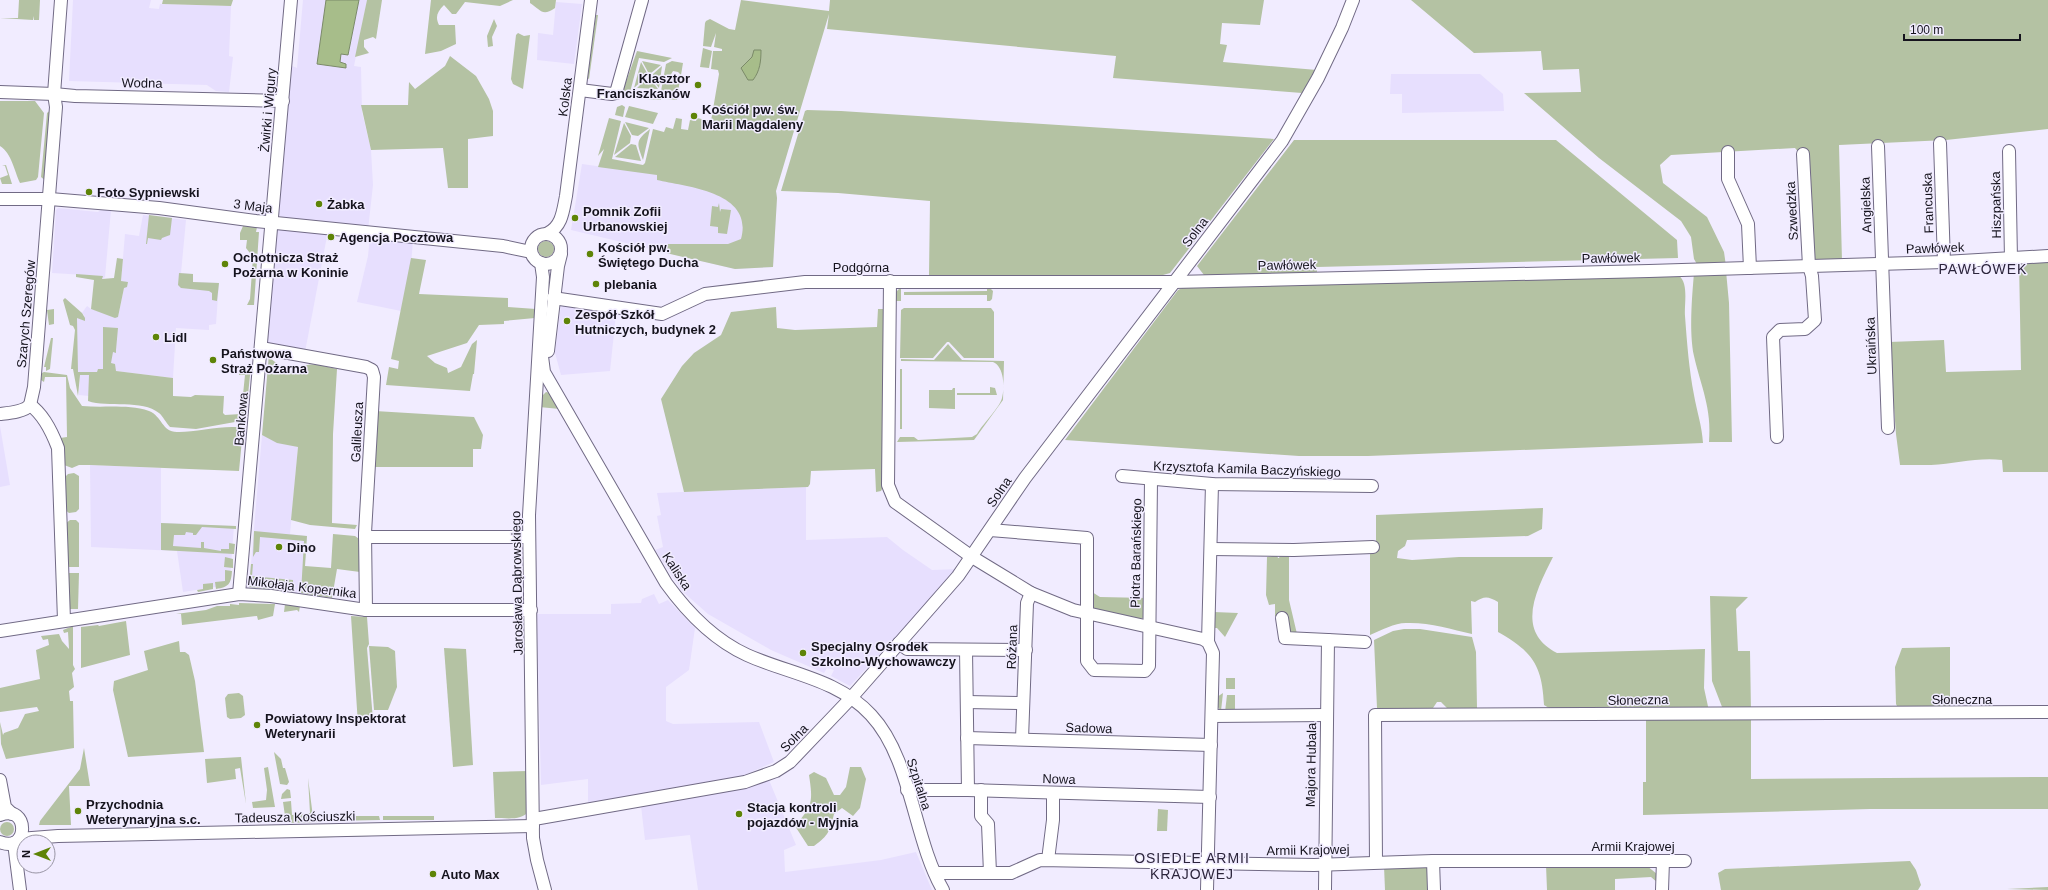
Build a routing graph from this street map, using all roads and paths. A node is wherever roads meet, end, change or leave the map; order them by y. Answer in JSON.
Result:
{"nodes":[{"id":1,"x":61,"y":0,"type":"edge"},
{"id":2,"x":291,"y":0,"type":"edge"},
{"id":3,"x":591,"y":0,"type":"edge"},
{"id":4,"x":642,"y":0,"type":"edge"},
{"id":5,"x":1353,"y":0,"type":"edge"},
{"id":6,"x":580,"y":90,"type":"junction"},
{"id":7,"x":0,"y":92,"type":"edge"},
{"id":8,"x":54,"y":94,"type":"junction"},
{"id":9,"x":283,"y":101,"type":"junction"},
{"id":10,"x":1940,"y":143,"type":"dead end"},
{"id":11,"x":1878,"y":146,"type":"dead end"},
{"id":12,"x":2009,"y":151,"type":"dead end"},
{"id":13,"x":1728,"y":152,"type":"dead end"},
{"id":14,"x":1804,"y":154,"type":"dead end"},
{"id":15,"x":566,"y":196,"type":"junction"},
{"id":16,"x":0,"y":199,"type":"edge"},
{"id":17,"x":50,"y":199,"type":"junction"},
{"id":18,"x":272,"y":222,"type":"junction"},
{"id":19,"x":548,"y":233,"type":"junction"},
{"id":20,"x":532,"y":246,"type":"junction"},
{"id":21,"x":561,"y":250,"type":"junction"},
{"id":22,"x":2048,"y":256,"type":"edge"},
{"id":23,"x":2011,"y":259,"type":"junction"},
{"id":24,"x":1944,"y":262,"type":"junction"},
{"id":25,"x":541,"y":263,"type":"junction"},
{"id":26,"x":1882,"y":264,"type":"junction"},
{"id":27,"x":1809,"y":266,"type":"junction"},
{"id":28,"x":1750,"y":268,"type":"junction"},
{"id":29,"x":890,"y":281,"type":"junction"},
{"id":30,"x":1174,"y":282,"type":"junction"},
{"id":31,"x":553,"y":298,"type":"junction"},
{"id":32,"x":540,"y":341,"type":"junction"},
{"id":33,"x":261,"y":348,"type":"junction"},
{"id":34,"x":552,"y":384,"type":"junction"},
{"id":35,"x":537,"y":395,"type":"junction"},
{"id":36,"x":30,"y":404,"type":"junction"},
{"id":37,"x":0,"y":414,"type":"edge"},
{"id":38,"x":1888,"y":428,"type":"dead end"},
{"id":39,"x":1777,"y":437,"type":"dead end"},
{"id":40,"x":1122,"y":476,"type":"dead end"},
{"id":41,"x":1150,"y":480,"type":"junction"},
{"id":42,"x":1212,"y":484,"type":"junction"},
{"id":43,"x":1372,"y":486,"type":"dead end"},
{"id":44,"x":990,"y":530,"type":"junction"},
{"id":45,"x":365,"y":537,"type":"junction"},
{"id":46,"x":529,"y":537,"type":"junction"},
{"id":47,"x":1373,"y":547,"type":"dead end"},
{"id":48,"x":1211,"y":549,"type":"junction"},
{"id":49,"x":972,"y":557,"type":"junction"},
{"id":50,"x":239,"y":594,"type":"junction"},
{"id":51,"x":1031,"y":594,"type":"junction"},
{"id":52,"x":366,"y":610,"type":"junction"},
{"id":53,"x":531,"y":610,"type":"junction"},
{"id":54,"x":1085,"y":613,"type":"junction"},
{"id":55,"x":1282,"y":618,"type":"dead end"},
{"id":56,"x":64,"y":620,"type":"junction"},
{"id":57,"x":1149,"y":626,"type":"junction"},
{"id":58,"x":0,"y":631,"type":"edge"},
{"id":59,"x":1328,"y":640,"type":"junction"},
{"id":60,"x":1208,"y":642,"type":"junction"},
{"id":61,"x":1365,"y":642,"type":"dead end"},
{"id":62,"x":899,"y":643,"type":"junction"},
{"id":63,"x":966,"y":650,"type":"junction"},
{"id":64,"x":1026,"y":650,"type":"junction"},
{"id":65,"x":851,"y":698,"type":"junction"},
{"id":66,"x":967,"y":702,"type":"junction"},
{"id":67,"x":1022,"y":703,"type":"junction"},
{"id":68,"x":2048,"y":712,"type":"edge"},
{"id":69,"x":1326,"y":715,"type":"junction"},
{"id":70,"x":1212,"y":716,"type":"junction"},
{"id":71,"x":967,"y":738,"type":"junction"},
{"id":72,"x":1022,"y":739,"type":"junction"},
{"id":73,"x":1211,"y":745,"type":"junction"},
{"id":74,"x":0,"y":780,"type":"edge"},
{"id":75,"x":907,"y":790,"type":"junction"},
{"id":76,"x":968,"y":790,"type":"junction"},
{"id":77,"x":981,"y":790,"type":"junction"},
{"id":78,"x":1053,"y":792,"type":"junction"},
{"id":79,"x":1210,"y":797,"type":"junction"},
{"id":80,"x":6,"y":815,"type":"edge"},
{"id":81,"x":22,"y":822,"type":"junction"},
{"id":82,"x":533,"y":822,"type":"junction"},
{"id":83,"x":21,"y":834,"type":"edge"},
{"id":84,"x":58,"y":836,"type":"joint"},
{"id":85,"x":16,"y":841,"type":"edge"},
{"id":86,"x":1,"y":843,"type":"edge"},
{"id":87,"x":1048,"y":860,"type":"junction"},
{"id":88,"x":1433,"y":860,"type":"junction"},
{"id":89,"x":1663,"y":861,"type":"junction"},
{"id":90,"x":1685,"y":861,"type":"dead end"},
{"id":91,"x":1376,"y":862,"type":"junction"},
{"id":92,"x":1208,"y":864,"type":"junction"},
{"id":93,"x":1324,"y":864,"type":"junction"},
{"id":94,"x":935,"y":873,"type":"junction"},
{"id":95,"x":990,"y":873,"type":"junction"},
{"id":96,"x":19,"y":874,"type":"edge"},
{"id":97,"x":19,"y":884,"type":"edge"},
{"id":98,"x":545,"y":890,"type":"edge"},
{"id":99,"x":943,"y":890,"type":"edge"},
{"id":100,"x":1207,"y":890,"type":"edge"},
{"id":101,"x":1325,"y":890,"type":"edge"},
{"id":102,"x":1434,"y":890,"type":"edge"},
{"id":103,"x":1662,"y":890,"type":"edge"}],
"edges":[{"from":1,"to":8,"type":"street","name":"Szarych Szeregów"},
{"from":2,"to":9,"type":"street","name":"Żwirki i Wigury"},
{"from":3,"to":6,"type":"street","name":"Kolska"},
{"from":4,"to":6,"type":"street"},
{"from":5,"to":30,"type":"street","name":"Solna"},
{"from":6,"to":15,"type":"street","name":"Kolska"},
{"from":7,"to":8,"type":"street","name":"Wodna"},
{"from":8,"to":9,"type":"street","name":"Wodna"},
{"from":8,"to":17,"type":"street","name":"Szarych Szeregów"},
{"from":9,"to":18,"type":"street","name":"Żwirki i Wigury"},
{"from":10,"to":24,"type":"street","name":"Francuska"},
{"from":11,"to":26,"type":"street","name":"Angielska"},
{"from":12,"to":23,"type":"street","name":"Hiszpańska"},
{"from":13,"to":28,"type":"street"},
{"from":14,"to":27,"type":"street","name":"Szwedzka"},
{"from":15,"to":19,"type":"street","name":"Kolska"},
{"from":15,"to":21,"type":"street","name":"Kolska"},
{"from":16,"to":17,"type":"street","name":"3 Maja"},
{"from":17,"to":18,"type":"street","name":"3 Maja"},
{"from":17,"to":36,"type":"street","name":"Szarych Szeregów"},
{"from":18,"to":20,"type":"street","name":"3 Maja"},
{"from":18,"to":33,"type":"street","name":"Bankowa"},
{"from":19,"to":20,"type":"street"},
{"from":19,"to":21,"type":"street"},
{"from":20,"to":25,"type":"street"},
{"from":21,"to":25,"type":"street"},
{"from":21,"to":31,"type":"street"},
{"from":22,"to":23,"type":"street","name":"Pawłówek"},
{"from":23,"to":24,"type":"street","name":"Pawłówek"},
{"from":24,"to":26,"type":"street","name":"Pawłówek"},
{"from":25,"to":32,"type":"street","name":"Jarosława Dąbrowskiego"},
{"from":26,"to":27,"type":"street","name":"Pawłówek"},
{"from":26,"to":38,"type":"street","name":"Ukraińska"},
{"from":27,"to":28,"type":"street","name":"Pawłówek"},
{"from":27,"to":39,"type":"street","name":"Szwedzka"},
{"from":28,"to":30,"type":"street","name":"Pawłówek"},
{"from":29,"to":30,"type":"street","name":"Podgórna"},
{"from":29,"to":31,"type":"street","name":"Podgórna"},
{"from":29,"to":49,"type":"street"},
{"from":30,"to":44,"type":"street","name":"Solna"},
{"from":31,"to":34,"type":"street"},
{"from":32,"to":34,"type":"street","name":"Jarosława Dąbrowskiego"},
{"from":32,"to":35,"type":"street","name":"Jarosława Dąbrowskiego"},
{"from":33,"to":45,"type":"street","name":"Galileusza"},
{"from":33,"to":50,"type":"street","name":"Bankowa"},
{"from":34,"to":35,"type":"street"},
{"from":34,"to":65,"type":"street","name":"Kaliska"},
{"from":35,"to":46,"type":"street","name":"Jarosława Dąbrowskiego"},
{"from":36,"to":37,"type":"street"},
{"from":36,"to":56,"type":"street"},
{"from":40,"to":41,"type":"street","name":"Krzysztofa Kamila Baczyńskiego"},
{"from":41,"to":42,"type":"street","name":"Krzysztofa Kamila Baczyńskiego"},
{"from":41,"to":57,"type":"street","name":"Piotra Barańskiego"},
{"from":42,"to":43,"type":"street","name":"Krzysztofa Kamila Baczyńskiego"},
{"from":42,"to":48,"type":"street"},
{"from":44,"to":49,"type":"street","name":"Solna"},
{"from":44,"to":54,"type":"street"},
{"from":45,"to":46,"type":"street"},
{"from":45,"to":52,"type":"street","name":"Galileusza"},
{"from":46,"to":53,"type":"street","name":"Jarosława Dąbrowskiego"},
{"from":47,"to":48,"type":"street"},
{"from":48,"to":60,"type":"street"},
{"from":49,"to":51,"type":"street"},
{"from":49,"to":62,"type":"street","name":"Solna"},
{"from":50,"to":52,"type":"street","name":"Mikołaja Kopernika"},
{"from":50,"to":56,"type":"street","name":"Mikołaja Kopernika"},
{"from":51,"to":54,"type":"street"},
{"from":51,"to":64,"type":"street","name":"Różana"},
{"from":52,"to":53,"type":"street","name":"Mikołaja Kopernika"},
{"from":53,"to":82,"type":"street","name":"Jarosława Dąbrowskiego"},
{"from":54,"to":57,"type":"street"},
{"from":54,"to":57,"type":"street","name":"Piotra Barańskiego"},
{"from":55,"to":59,"type":"street"},
{"from":56,"to":58,"type":"street","name":"Mikołaja Kopernika"},
{"from":57,"to":60,"type":"street"},
{"from":59,"to":61,"type":"street"},
{"from":59,"to":69,"type":"street","name":"Majora Hubala"},
{"from":60,"to":70,"type":"street"},
{"from":62,"to":63,"type":"street"},
{"from":62,"to":65,"type":"street","name":"Solna"},
{"from":63,"to":64,"type":"street"},
{"from":63,"to":66,"type":"street"},
{"from":64,"to":67,"type":"street","name":"Różana"},
{"from":65,"to":75,"type":"street","name":"Szpitalna"},
{"from":65,"to":82,"type":"street","name":"Solna"},
{"from":66,"to":67,"type":"street"},
{"from":66,"to":71,"type":"street"},
{"from":67,"to":72,"type":"street","name":"Różana"},
{"from":68,"to":91,"type":"street","name":"Słoneczna"},
{"from":69,"to":70,"type":"street"},
{"from":69,"to":93,"type":"street","name":"Majora Hubala"},
{"from":70,"to":73,"type":"street"},
{"from":71,"to":72,"type":"street","name":"Sadowa"},
{"from":71,"to":76,"type":"street"},
{"from":72,"to":73,"type":"street","name":"Sadowa"},
{"from":73,"to":79,"type":"street"},
{"from":74,"to":80,"type":"street"},
{"from":75,"to":76,"type":"street","name":"Nowa"},
{"from":75,"to":94,"type":"street","name":"Szpitalna"},
{"from":76,"to":77,"type":"street","name":"Nowa"},
{"from":77,"to":78,"type":"street","name":"Nowa"},
{"from":77,"to":95,"type":"street"},
{"from":78,"to":79,"type":"street","name":"Nowa"},
{"from":78,"to":87,"type":"street"},
{"from":79,"to":92,"type":"street"},
{"from":80,"to":81,"type":"street","name":"Tadeusza Kościuszki"},
{"from":81,"to":83,"type":"street"},
{"from":81,"to":84,"type":"street","name":"Tadeusza Kościuszki"},
{"from":82,"to":84,"type":"street","name":"Tadeusza Kościuszki"},
{"from":82,"to":98,"type":"street","name":"Jarosława Dąbrowskiego"},
{"from":85,"to":86,"type":"street","name":"Tadeusza Kościuszki"},
{"from":86,"to":97,"type":"street"},
{"from":87,"to":92,"type":"street","name":"Armii Krajowej"},
{"from":87,"to":95,"type":"street","name":"Armii Krajowej"},
{"from":88,"to":89,"type":"street","name":"Armii Krajowej"},
{"from":88,"to":91,"type":"street","name":"Armii Krajowej"},
{"from":88,"to":102,"type":"street"},
{"from":89,"to":90,"type":"street","name":"Armii Krajowej"},
{"from":89,"to":103,"type":"street"},
{"from":91,"to":93,"type":"street","name":"Armii Krajowej"},
{"from":92,"to":93,"type":"street","name":"Armii Krajowej"},
{"from":92,"to":100,"type":"street"},
{"from":93,"to":101,"type":"street","name":"Majora Hubala"},
{"from":94,"to":95,"type":"street","name":"Armii Krajowej"},
{"from":94,"to":99,"type":"street","name":"Szpitalna"},
{"from":96,"to":97,"type":"street"}]}
